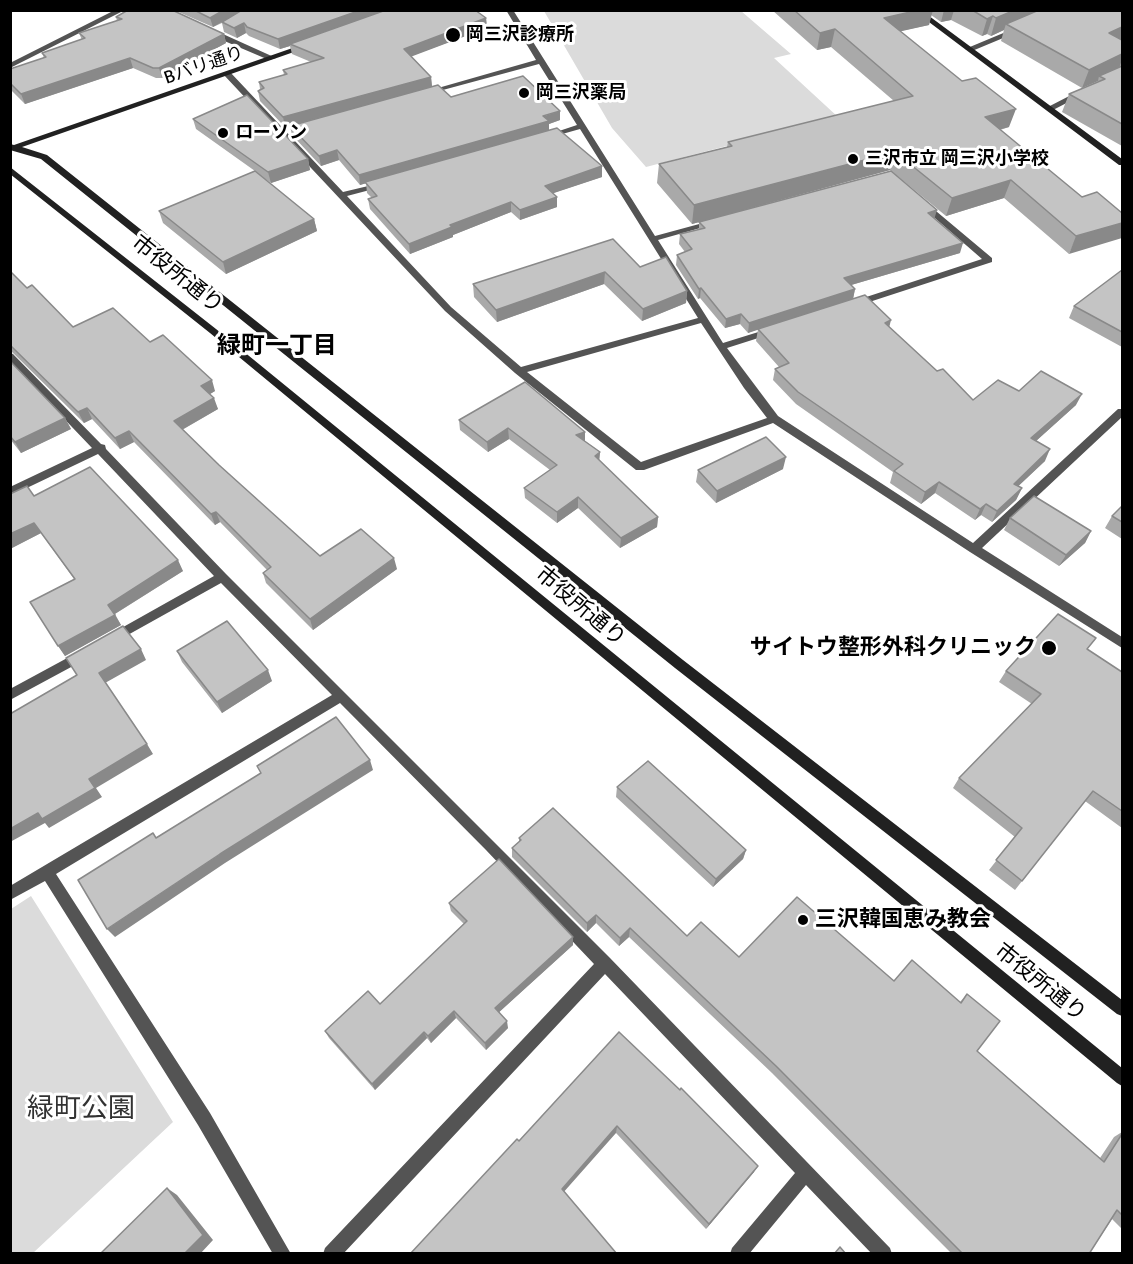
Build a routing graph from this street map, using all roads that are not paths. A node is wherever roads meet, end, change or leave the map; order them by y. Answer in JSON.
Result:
{"nodes":[{"id":1,"x":122,"y":10,"type":"edge"},
{"id":2,"x":509,"y":10,"type":"edge"},
{"id":3,"x":916,"y":10,"type":"edge"},
{"id":4,"x":224,"y":27,"type":"edge"},
{"id":5,"x":203,"y":28,"type":"edge"},
{"id":6,"x":1023,"y":28,"type":"edge"},
{"id":7,"x":213,"y":32,"type":"junction"},
{"id":8,"x":314,"y":43,"type":"edge"},
{"id":9,"x":969,"y":49,"type":"junction"},
{"id":10,"x":272,"y":58,"type":"junction"},
{"id":11,"x":540,"y":61,"type":"junction"},
{"id":12,"x":10,"y":66,"type":"edge"},
{"id":13,"x":227,"y":74,"type":"junction"},
{"id":14,"x":1091,"y":89,"type":"edge"},
{"id":15,"x":417,"y":96,"type":"edge"},
{"id":16,"x":1050,"y":108,"type":"junction"},
{"id":17,"x":583,"y":126,"type":"junction"},
{"id":18,"x":294,"y":130,"type":"edge"},
{"id":19,"x":282,"y":133,"type":"junction"},
{"id":20,"x":537,"y":139,"type":"edge"},
{"id":21,"x":12,"y":147,"type":"edge"},
{"id":22,"x":1122,"y":163,"type":"edge"},
{"id":23,"x":10,"y":167,"type":"edge"},
{"id":24,"x":388,"y":182,"type":"edge"},
{"id":25,"x":342,"y":195,"type":"junction"},
{"id":26,"x":918,"y":198,"type":"edge"},
{"id":27,"x":721,"y":220,"type":"edge"},
{"id":28,"x":653,"y":239,"type":"junction"},
{"id":29,"x":844,"y":307,"type":"edge"},
{"id":30,"x":704,"y":319,"type":"junction"},
{"id":31,"x":777,"y":329,"type":"edge"},
{"id":32,"x":721,"y":347,"type":"junction"},
{"id":33,"x":10,"y":356,"type":"edge"},
{"id":34,"x":519,"y":371,"type":"junction"},
{"id":35,"x":1122,"y":412,"type":"edge"},
{"id":36,"x":774,"y":418,"type":"junction"},
{"id":37,"x":101,"y":448,"type":"junction"},
{"id":38,"x":10,"y":492,"type":"edge"},
{"id":39,"x":974,"y":549,"type":"junction"},
{"id":40,"x":222,"y":577,"type":"junction"},
{"id":41,"x":1121,"y":640,"type":"edge"},
{"id":42,"x":10,"y":695,"type":"edge"},
{"id":43,"x":342,"y":696,"type":"junction"},
{"id":44,"x":47,"y":872,"type":"junction"},
{"id":45,"x":10,"y":894,"type":"edge"},
{"id":46,"x":605,"y":963,"type":"junction"},
{"id":47,"x":1122,"y":1009,"type":"edge"},
{"id":48,"x":1122,"y":1078,"type":"edge"},
{"id":49,"x":806,"y":1172,"type":"junction"},
{"id":50,"x":283,"y":1254,"type":"edge"},
{"id":51,"x":331,"y":1254,"type":"edge"},
{"id":52,"x":738,"y":1254,"type":"edge"},
{"id":53,"x":884,"y":1254,"type":"edge"}],
"edges":[{"from":1,"to":12,"type":"street"},
{"from":2,"to":11,"type":"street"},
{"from":3,"to":9,"type":"street"},
{"from":4,"to":7,"type":"street"},
{"from":5,"to":7,"type":"street"},
{"from":6,"to":9,"type":"street"},
{"from":7,"to":10,"type":"street"},
{"from":8,"to":10,"type":"street","name":"Bバリ通り"},
{"from":9,"to":16,"type":"street"},
{"from":10,"to":13,"type":"street","name":"Bバリ通り"},
{"from":11,"to":15,"type":"street"},
{"from":11,"to":17,"type":"street"},
{"from":13,"to":19,"type":"street"},
{"from":13,"to":21,"type":"street","name":"Bバリ通り"},
{"from":14,"to":16,"type":"street"},
{"from":16,"to":22,"type":"street"},
{"from":17,"to":20,"type":"street"},
{"from":17,"to":28,"type":"street"},
{"from":18,"to":19,"type":"street"},
{"from":19,"to":25,"type":"street"},
{"from":21,"to":23,"type":"street","name":"市役所通り"},
{"from":21,"to":47,"type":"street","name":"市役所通り"},
{"from":23,"to":48,"type":"street","name":"市役所通り"},
{"from":24,"to":25,"type":"street"},
{"from":25,"to":34,"type":"street"},
{"from":26,"to":29,"type":"street"},
{"from":27,"to":28,"type":"street"},
{"from":28,"to":30,"type":"street"},
{"from":30,"to":32,"type":"street"},
{"from":30,"to":34,"type":"street"},
{"from":31,"to":32,"type":"street"},
{"from":32,"to":36,"type":"street"},
{"from":33,"to":37,"type":"street"},
{"from":34,"to":36,"type":"street"},
{"from":35,"to":39,"type":"street"},
{"from":36,"to":39,"type":"street"},
{"from":37,"to":38,"type":"street"},
{"from":37,"to":40,"type":"street"},
{"from":39,"to":41,"type":"street"},
{"from":40,"to":42,"type":"street"},
{"from":40,"to":43,"type":"street"},
{"from":43,"to":44,"type":"street"},
{"from":43,"to":46,"type":"street"},
{"from":44,"to":45,"type":"street"},
{"from":44,"to":50,"type":"street"},
{"from":46,"to":49,"type":"street"},
{"from":46,"to":51,"type":"street"},
{"from":49,"to":52,"type":"street"},
{"from":49,"to":53,"type":"street"}]}
